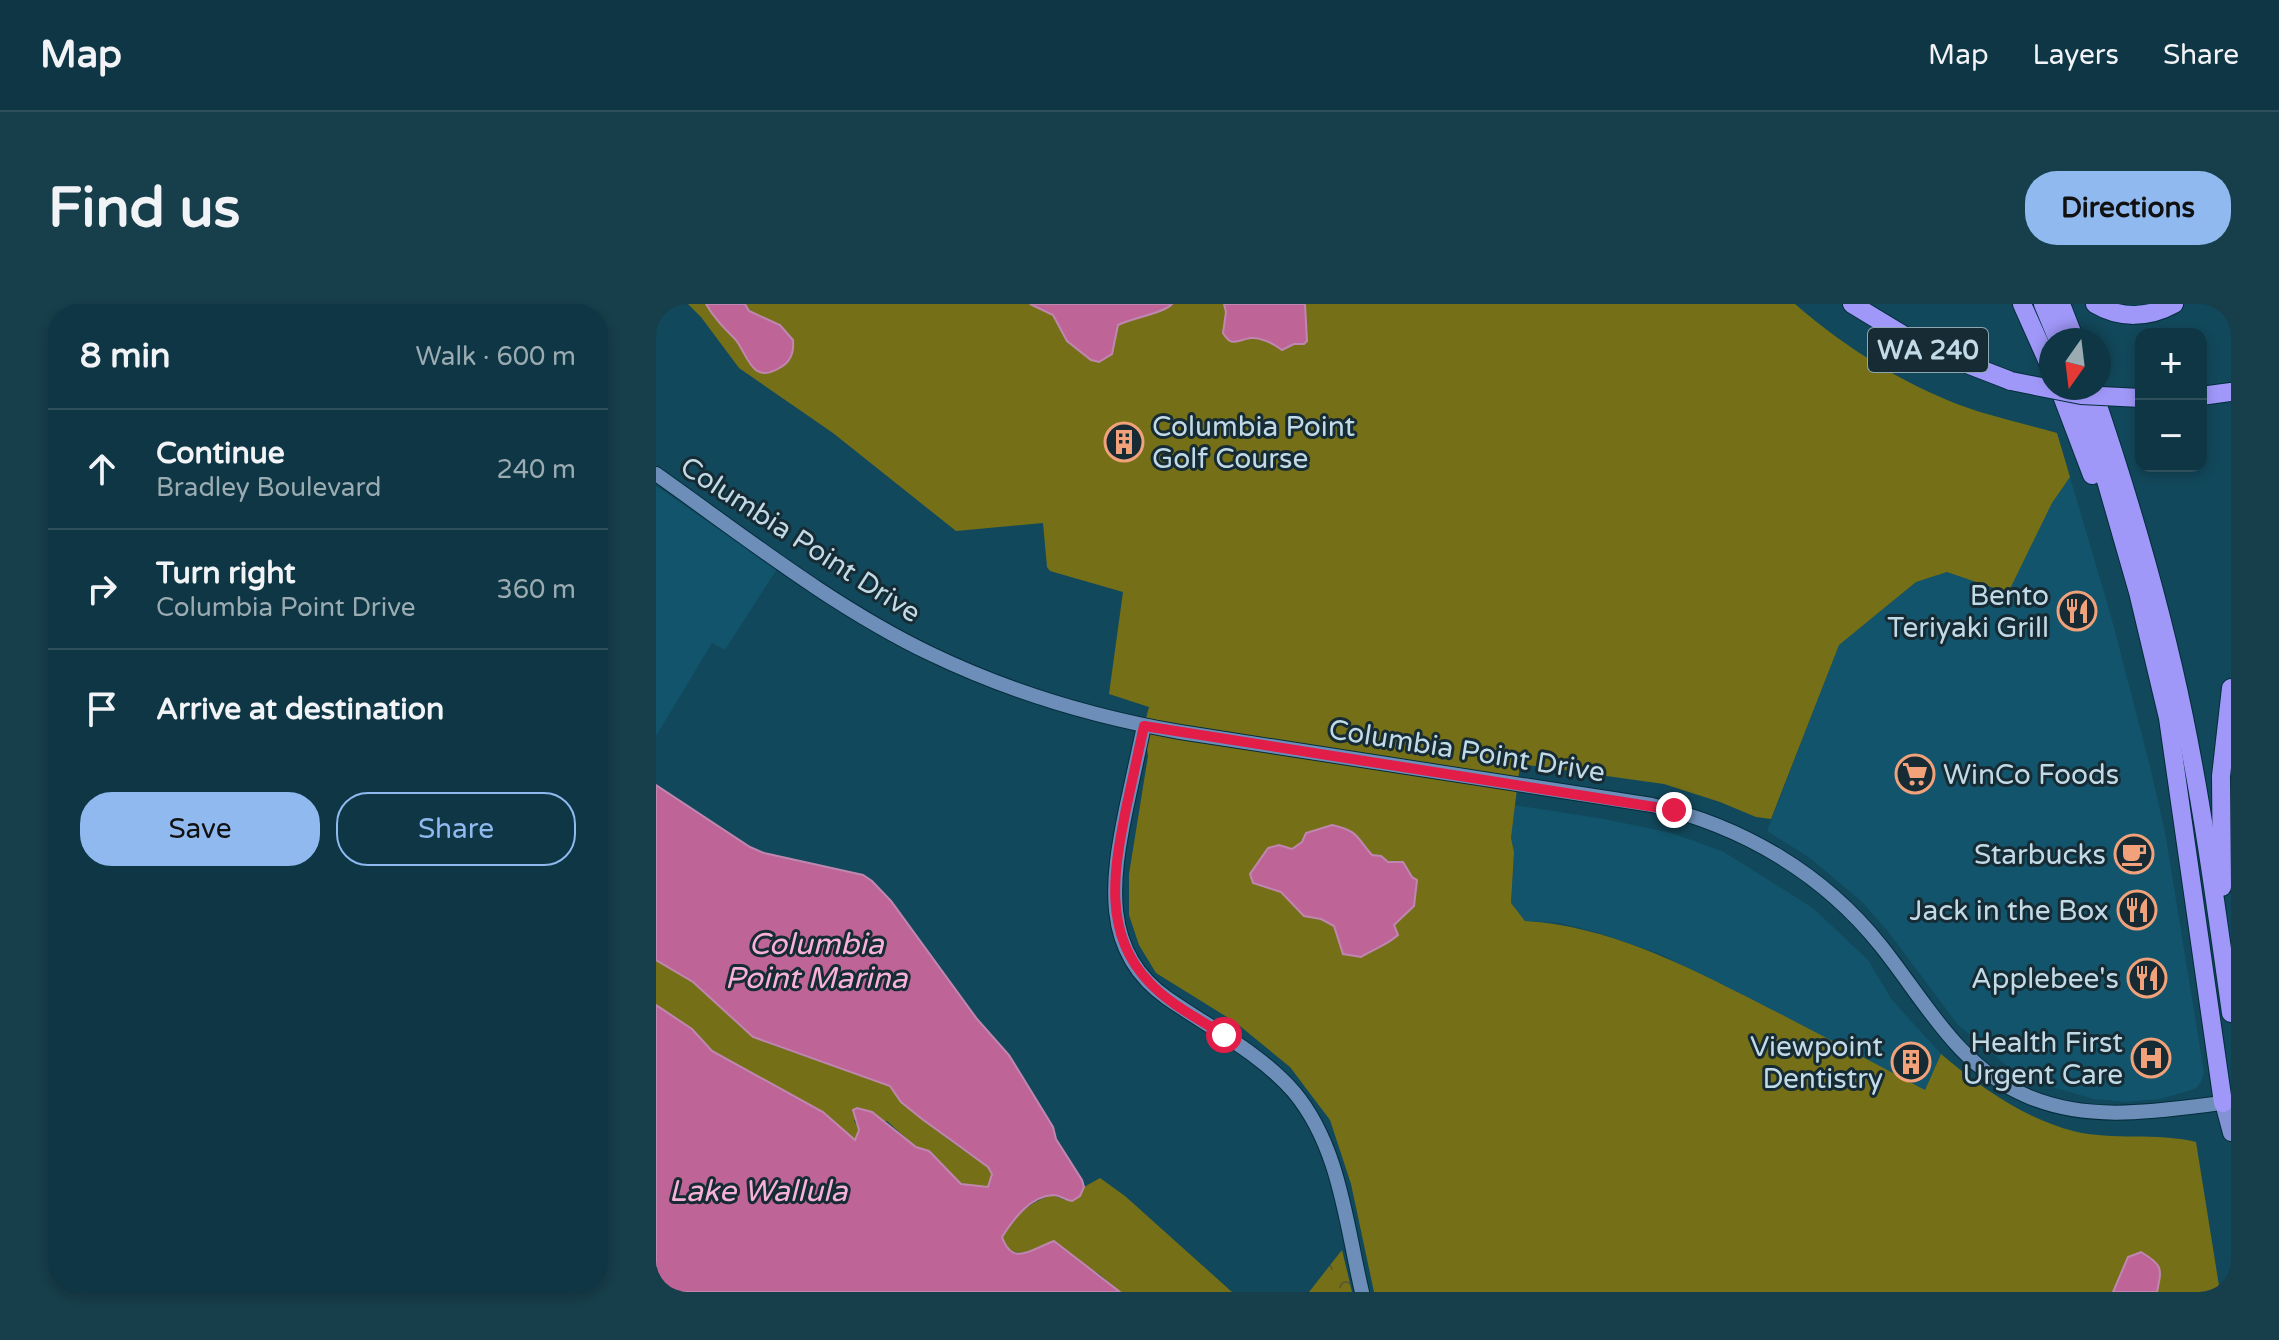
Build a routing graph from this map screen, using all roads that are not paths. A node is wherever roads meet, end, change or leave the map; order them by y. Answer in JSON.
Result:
{"nodes":[{"id":1,"x":1852,"y":304,"type":"edge"},
{"id":2,"x":2022,"y":304,"type":"edge"},
{"id":3,"x":2043,"y":304,"type":"edge"},
{"id":4,"x":2061,"y":304,"type":"edge"},
{"id":5,"x":2095,"y":304,"type":"edge"},
{"id":6,"x":2174,"y":304,"type":"edge"},
{"id":7,"x":2053,"y":328,"type":"edge"},
{"id":8,"x":2070,"y":328,"type":"edge"},
{"id":9,"x":2039,"y":342,"type":"edge"},
{"id":10,"x":2231,"y":392,"type":"edge"},
{"id":11,"x":2207,"y":395,"type":"edge"},
{"id":12,"x":2135,"y":398,"type":"edge"},
{"id":13,"x":2064,"y":400,"type":"edge"},
{"id":14,"x":2079,"y":400,"type":"edge"},
{"id":15,"x":2096,"y":400,"type":"edge"},
{"id":16,"x":656,"y":474,"type":"edge"},
{"id":17,"x":2138,"y":592,"type":"junction"},
{"id":18,"x":2231,"y":688,"type":"edge"},
{"id":19,"x":1144,"y":726,"type":"junction"},
{"id":20,"x":2231,"y":734,"type":"edge"},
{"id":21,"x":2221,"y":776,"type":"junction"},
{"id":22,"x":2223,"y":958,"type":"junction"},
{"id":23,"x":2231,"y":1013,"type":"edge"},
{"id":24,"x":2227,"y":1102,"type":"edge"},
{"id":25,"x":2231,"y":1133,"type":"edge"},
{"id":26,"x":1362,"y":1292,"type":"edge"}],
"edges":[{"from":1,"to":12,"type":"highway","number":"WA 240","bridge":true},
{"from":2,"to":9,"type":"highway"},
{"from":3,"to":7,"type":"highway"},
{"from":4,"to":8,"type":"highway"},
{"from":5,"to":6,"type":"highway"},
{"from":10,"to":11,"type":"highway"},
{"from":13,"to":17,"type":"highway"},
{"from":14,"to":17,"type":"highway"},
{"from":15,"to":22,"type":"highway"},
{"from":16,"to":19,"type":"street","name":"Columbia Point Drive"},
{"from":17,"to":24,"type":"highway"},
{"from":18,"to":21,"type":"highway"},
{"from":19,"to":24,"type":"street","name":"Columbia Point Drive"},
{"from":19,"to":26,"type":"street"},
{"from":20,"to":21,"type":"highway"},
{"from":21,"to":22,"type":"highway"},
{"from":22,"to":23,"type":"highway"},
{"from":24,"to":25,"type":"main road"}]}
